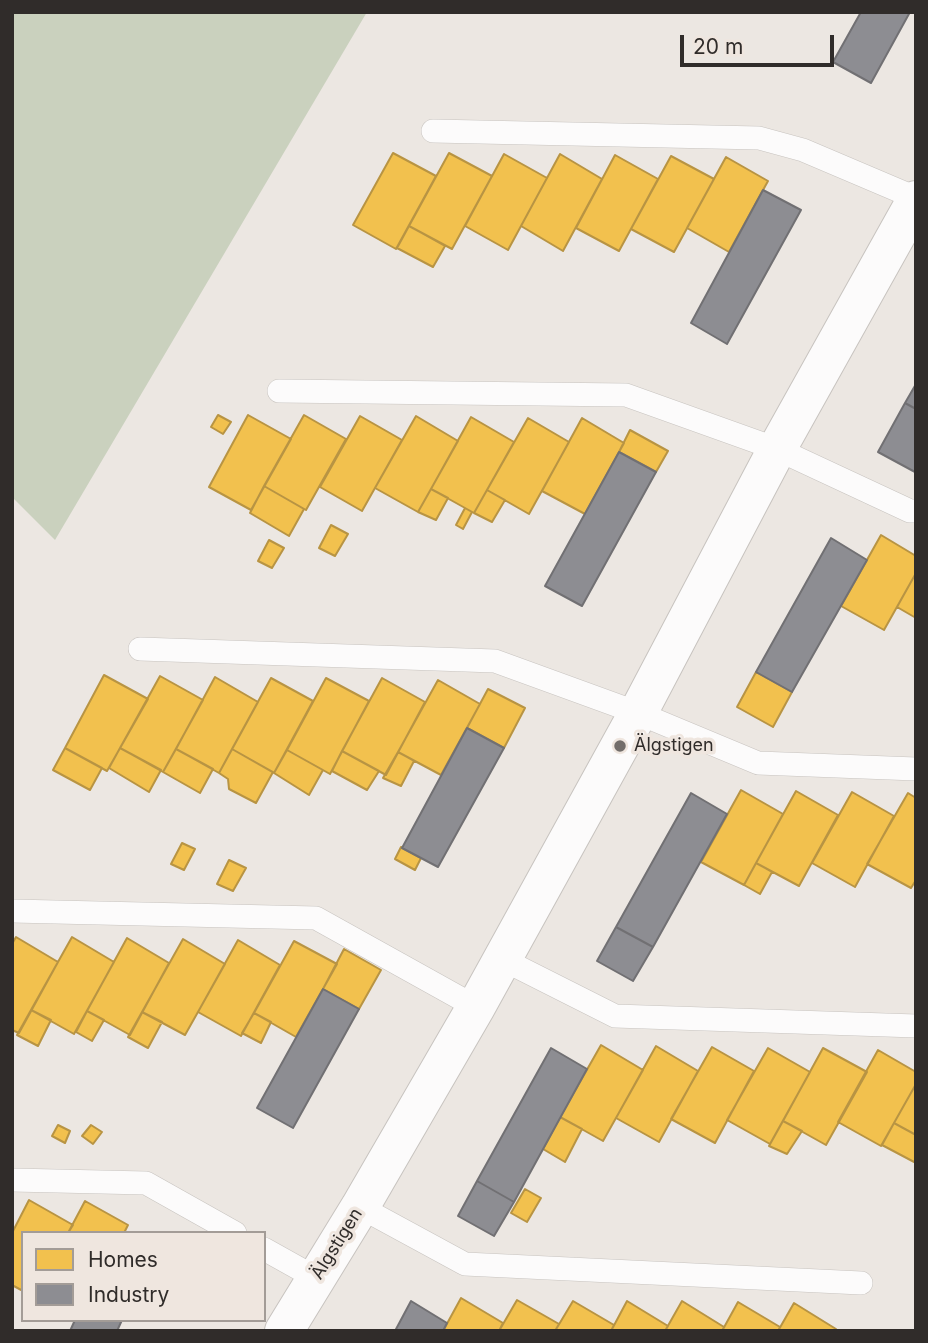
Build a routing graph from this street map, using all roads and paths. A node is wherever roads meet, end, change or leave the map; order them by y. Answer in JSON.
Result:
{"nodes":[{"id":1,"x":433,"y":131,"type":"dead end"},
{"id":2,"x":916,"y":199,"type":"edge"},
{"id":3,"x":279,"y":391,"type":"dead end"},
{"id":4,"x":777,"y":449,"type":"junction"},
{"id":5,"x":916,"y":511,"type":"edge"},
{"id":6,"x":141,"y":649,"type":"dead end"},
{"id":7,"x":638,"y":713,"type":"junction"},
{"id":8,"x":916,"y":769,"type":"edge"},
{"id":9,"x":12,"y":911,"type":"edge"},
{"id":10,"x":502,"y":959,"type":"junction"},
{"id":11,"x":476,"y":1007,"type":"junction"},
{"id":12,"x":916,"y":1026,"type":"edge"},
{"id":13,"x":12,"y":1180,"type":"edge"},
{"id":14,"x":360,"y":1207,"type":"junction"},
{"id":15,"x":231,"y":1231,"type":"edge"},
{"id":16,"x":266,"y":1250,"type":"edge"},
{"id":17,"x":316,"y":1278,"type":"junction"},
{"id":18,"x":861,"y":1283,"type":"dead end"},
{"id":19,"x":284,"y":1331,"type":"edge"}],
"edges":[{"from":1,"to":2,"type":"lane"},
{"from":2,"to":4,"type":"street","name":"Älgstigen"},
{"from":3,"to":4,"type":"lane"},
{"from":4,"to":5,"type":"lane"},
{"from":4,"to":7,"type":"street","name":"Älgstigen"},
{"from":6,"to":7,"type":"lane"},
{"from":7,"to":8,"type":"lane"},
{"from":7,"to":10,"type":"street","name":"Älgstigen"},
{"from":9,"to":11,"type":"lane"},
{"from":10,"to":11,"type":"street","name":"Älgstigen"},
{"from":10,"to":12,"type":"lane"},
{"from":11,"to":14,"type":"street","name":"Älgstigen"},
{"from":13,"to":15,"type":"lane"},
{"from":14,"to":17,"type":"street","name":"Älgstigen"},
{"from":14,"to":18,"type":"lane"},
{"from":16,"to":17,"type":"lane"},
{"from":17,"to":19,"type":"street","name":"Älgstigen"}]}
